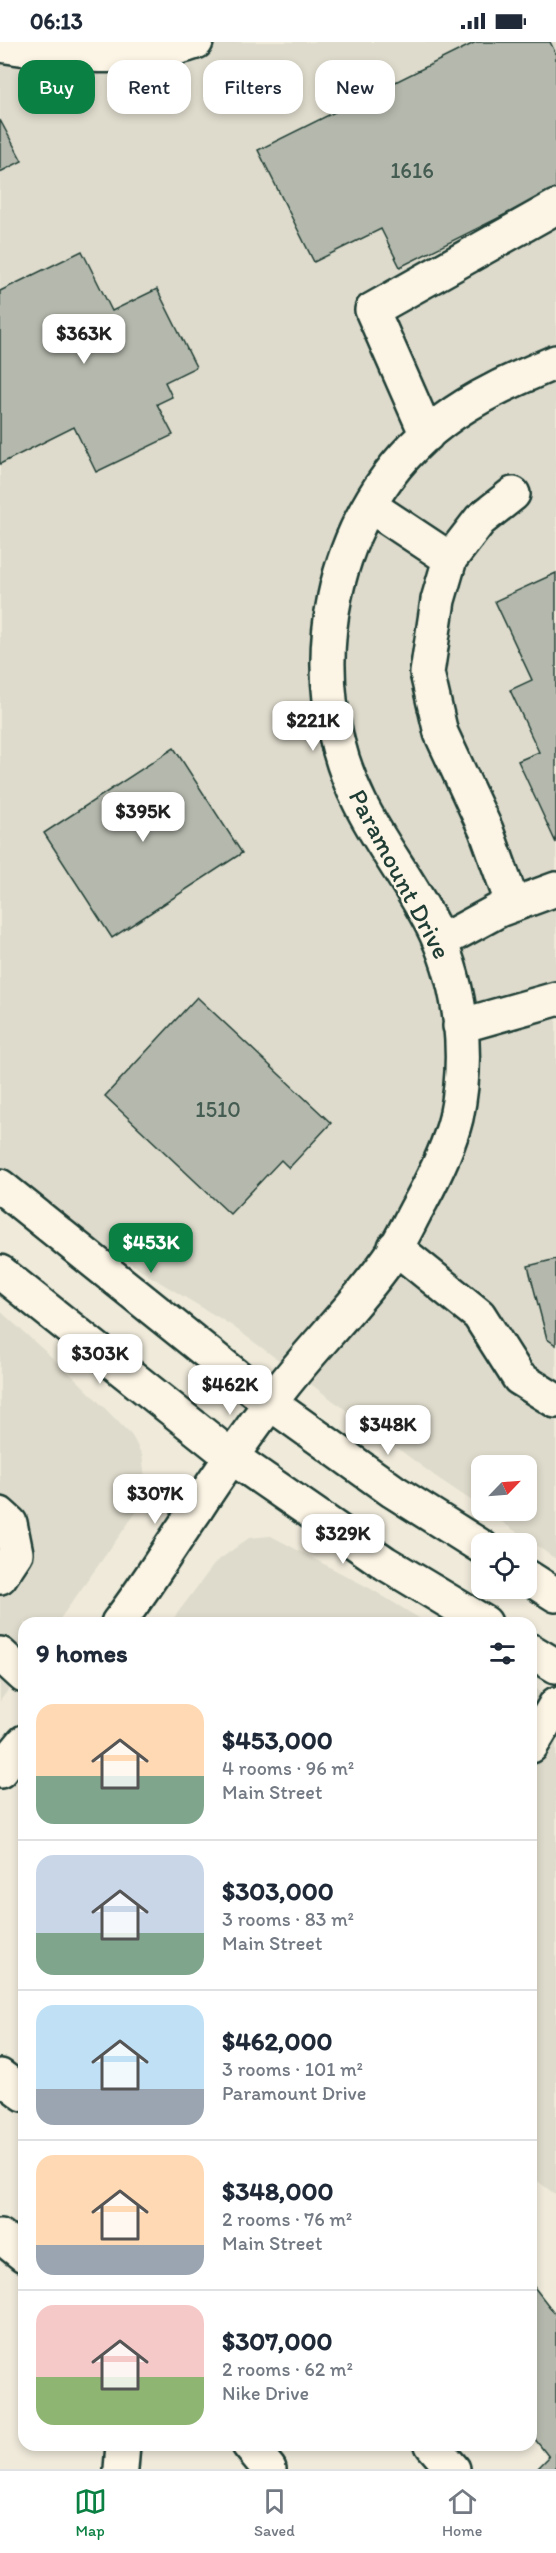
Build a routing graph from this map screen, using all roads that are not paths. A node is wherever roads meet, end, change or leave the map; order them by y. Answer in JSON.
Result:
{"nodes":[{"id":1,"x":196,"y":42,"type":"edge"},
{"id":2,"x":0,"y":45,"type":"edge"},
{"id":3,"x":556,"y":207,"type":"edge"},
{"id":4,"x":556,"y":362,"type":"edge"},
{"id":5,"x":427,"y":435,"type":"junction"},
{"id":6,"x":513,"y":494,"type":"dead end"},
{"id":7,"x":370,"y":506,"type":"junction"},
{"id":8,"x":450,"y":559,"type":"junction"},
{"id":9,"x":556,"y":889,"type":"edge"},
{"id":10,"x":513,"y":904,"type":"junction"},
{"id":11,"x":440,"y":942,"type":"junction"},
{"id":12,"x":556,"y":999,"type":"edge"},
{"id":13,"x":460,"y":1026,"type":"junction"},
{"id":14,"x":0,"y":1186,"type":"edge"},
{"id":15,"x":395,"y":1247,"type":"junction"},
{"id":16,"x":0,"y":1272,"type":"edge"},
{"id":17,"x":556,"y":1401,"type":"edge"},
{"id":18,"x":270,"y":1403,"type":"junction"},
{"id":19,"x":232,"y":1458,"type":"junction"},
{"id":20,"x":0,"y":1514,"type":"edge"},
{"id":21,"x":471,"y":1539,"type":"edge"},
{"id":22,"x":0,"y":1577,"type":"edge"},
{"id":23,"x":537,"y":1583,"type":"edge"},
{"id":24,"x":556,"y":1595,"type":"edge"},
{"id":25,"x":126,"y":1617,"type":"edge"},
{"id":26,"x":475,"y":1617,"type":"edge"},
{"id":27,"x":0,"y":1654,"type":"edge"},
{"id":28,"x":537,"y":1655,"type":"edge"},
{"id":29,"x":556,"y":1666,"type":"edge"},
{"id":30,"x":18,"y":1670,"type":"edge"},
{"id":31,"x":556,"y":1704,"type":"edge"},
{"id":32,"x":537,"y":1736,"type":"edge"},
{"id":33,"x":18,"y":1749,"type":"edge"},
{"id":34,"x":0,"y":1771,"type":"edge"},
{"id":35,"x":0,"y":2076,"type":"edge"},
{"id":36,"x":18,"y":2090,"type":"edge"},
{"id":37,"x":0,"y":2235,"type":"edge"},
{"id":38,"x":18,"y":2250,"type":"edge"},
{"id":39,"x":122,"y":2451,"type":"edge"},
{"id":40,"x":254,"y":2451,"type":"edge"},
{"id":41,"x":437,"y":2451,"type":"edge"},
{"id":42,"x":121,"y":2469,"type":"edge"},
{"id":43,"x":269,"y":2469,"type":"edge"},
{"id":44,"x":453,"y":2469,"type":"edge"}],
"edges":[{"from":1,"to":2,"type":"street"},
{"from":3,"to":5,"type":"street"},
{"from":4,"to":5,"type":"street","name":"Paramount Drive"},
{"from":5,"to":7,"type":"street","name":"Paramount Drive"},
{"from":6,"to":8,"type":"street"},
{"from":7,"to":8,"type":"street"},
{"from":7,"to":11,"type":"street","name":"Paramount Drive"},
{"from":8,"to":10,"type":"street"},
{"from":9,"to":10,"type":"street"},
{"from":10,"to":11,"type":"street"},
{"from":11,"to":13,"type":"street","name":"Paramount Drive"},
{"from":12,"to":13,"type":"street"},
{"from":13,"to":15,"type":"street","name":"Paramount Drive"},
{"from":14,"to":18,"type":"street"},
{"from":15,"to":17,"type":"street"},
{"from":15,"to":18,"type":"street","name":"Paramount Drive"},
{"from":16,"to":19,"type":"street"},
{"from":18,"to":19,"type":"street","name":"Paramount Drive"},
{"from":18,"to":21,"type":"street"},
{"from":19,"to":25,"type":"street","name":"Paramount Drive"},
{"from":19,"to":26,"type":"street"},
{"from":20,"to":22,"type":"street"},
{"from":23,"to":24,"type":"street"},
{"from":27,"to":30,"type":"street"},
{"from":28,"to":29,"type":"street"},
{"from":31,"to":32,"type":"street"},
{"from":33,"to":34,"type":"street"},
{"from":35,"to":36,"type":"street"},
{"from":37,"to":38,"type":"street"},
{"from":39,"to":42,"type":"street"},
{"from":40,"to":43,"type":"street"},
{"from":41,"to":44,"type":"street"}]}
